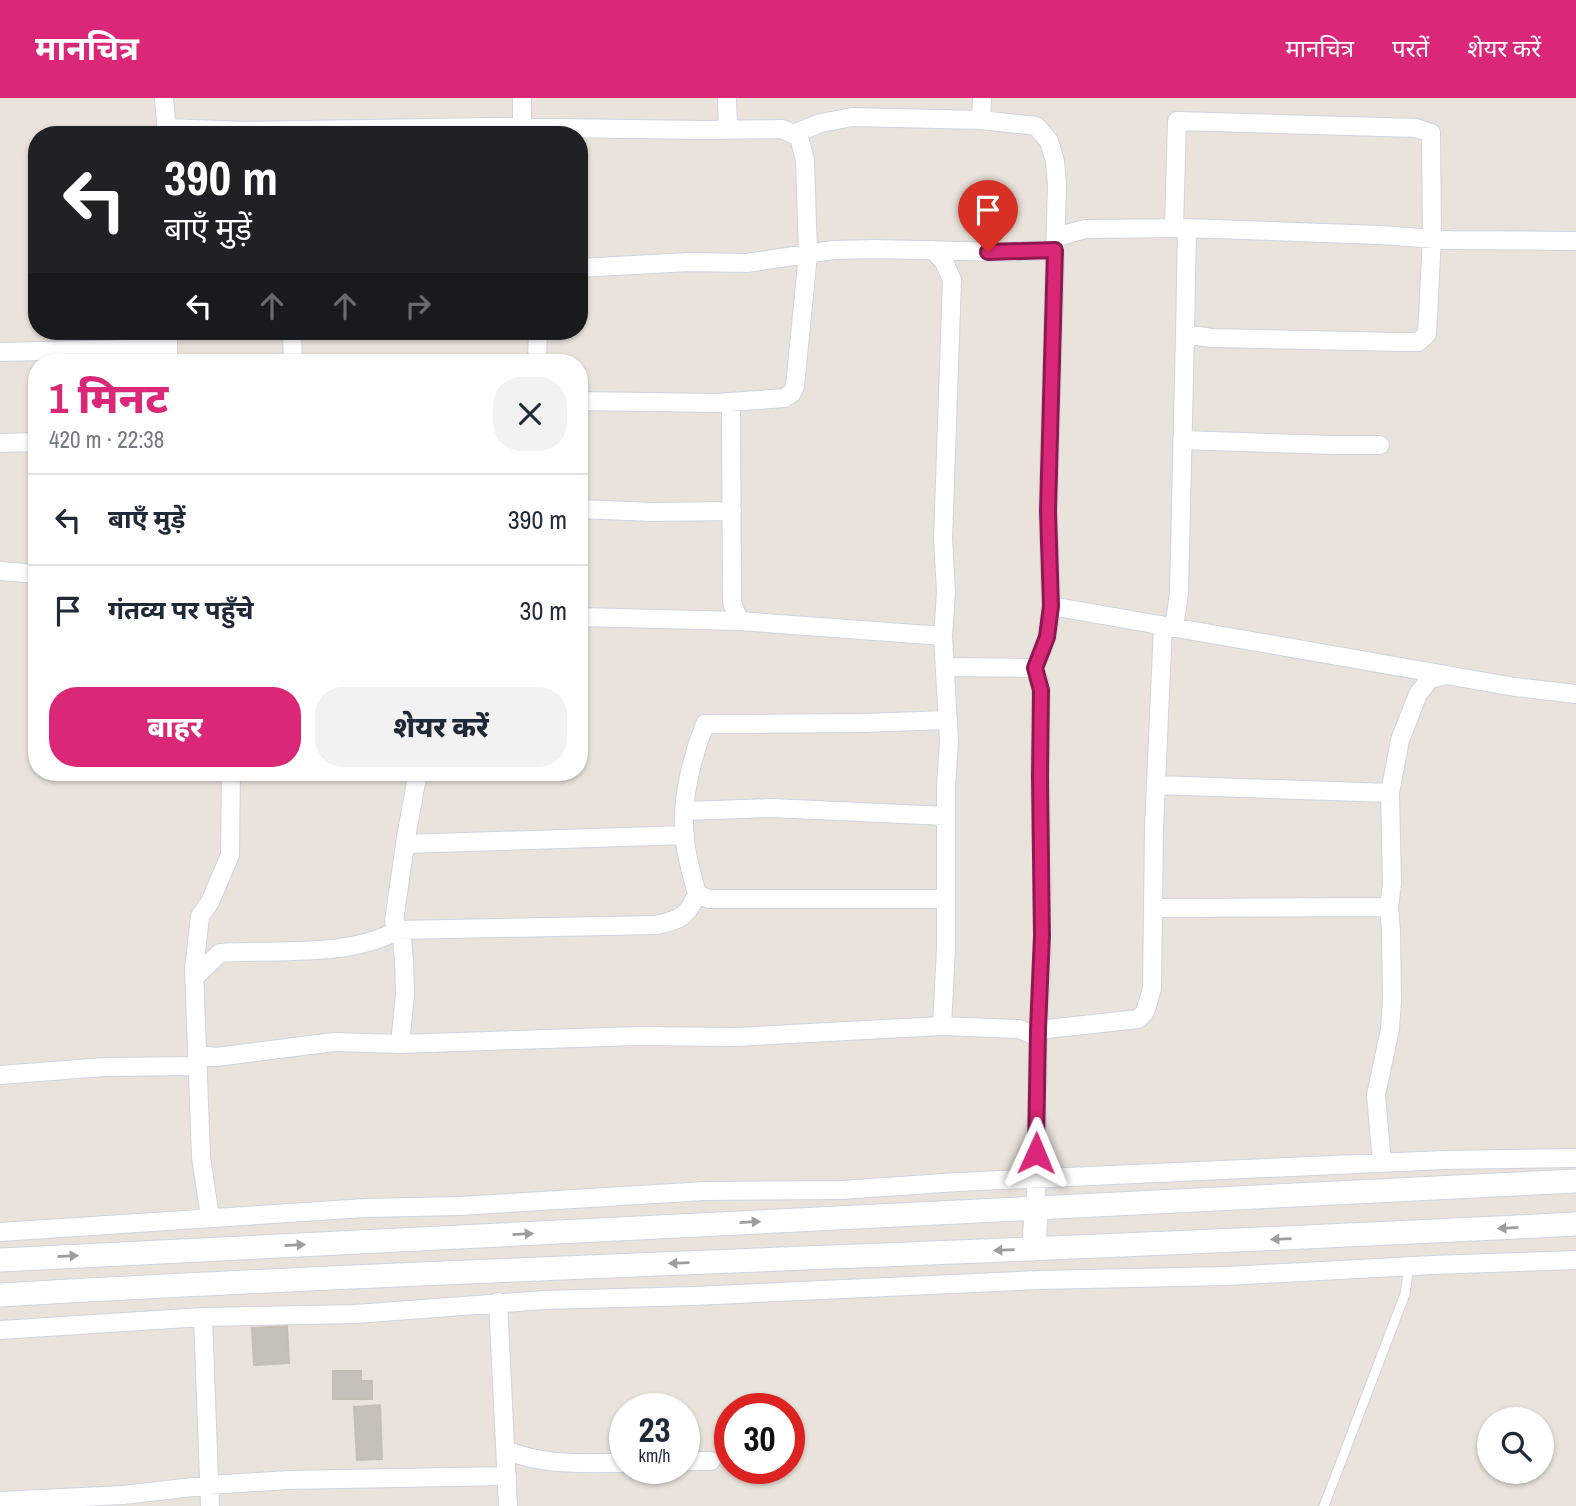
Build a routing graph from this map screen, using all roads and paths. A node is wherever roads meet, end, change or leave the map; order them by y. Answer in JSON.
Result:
{"nodes":[{"id":1,"x":164,"y":98,"type":"edge"},
{"id":2,"x":522,"y":98,"type":"edge"},
{"id":3,"x":727,"y":98,"type":"edge"},
{"id":4,"x":982,"y":98,"type":"edge"},
{"id":5,"x":981,"y":120,"type":"junction"},
{"id":6,"x":166,"y":126,"type":"edge"},
{"id":7,"x":522,"y":126,"type":"edge"},
{"id":8,"x":588,"y":128,"type":"edge"},
{"id":9,"x":728,"y":129,"type":"junction"},
{"id":10,"x":793,"y":134,"type":"junction"},
{"id":11,"x":1180,"y":228,"type":"junction"},
{"id":12,"x":1432,"y":239,"type":"junction"},
{"id":13,"x":1576,"y":241,"type":"edge"},
{"id":14,"x":1056,"y":244,"type":"junction"},
{"id":15,"x":933,"y":250,"type":"junction"},
{"id":16,"x":808,"y":254,"type":"junction"},
{"id":17,"x":588,"y":268,"type":"edge"},
{"id":18,"x":1185,"y":334,"type":"junction"},
{"id":19,"x":168,"y":347,"type":"edge"},
{"id":20,"x":0,"y":352,"type":"edge"},
{"id":21,"x":588,"y":401,"type":"edge"},
{"id":22,"x":731,"y":402,"type":"junction"},
{"id":23,"x":1182,"y":440,"type":"junction"},
{"id":24,"x":28,"y":442,"type":"edge"},
{"id":25,"x":0,"y":443,"type":"edge"},
{"id":26,"x":1381,"y":444,"type":"dead end"},
{"id":27,"x":588,"y":509,"type":"edge"},
{"id":28,"x":733,"y":511,"type":"junction"},
{"id":29,"x":0,"y":572,"type":"edge"},
{"id":30,"x":28,"y":574,"type":"edge"},
{"id":31,"x":1051,"y":606,"type":"junction"},
{"id":32,"x":588,"y":617,"type":"edge"},
{"id":33,"x":739,"y":621,"type":"junction"},
{"id":34,"x":1169,"y":626,"type":"junction"},
{"id":35,"x":943,"y":636,"type":"junction"},
{"id":36,"x":947,"y":667,"type":"junction"},
{"id":37,"x":1035,"y":668,"type":"junction"},
{"id":38,"x":1447,"y":675,"type":"junction"},
{"id":39,"x":1576,"y":694,"type":"edge"},
{"id":40,"x":948,"y":720,"type":"junction"},
{"id":41,"x":231,"y":781,"type":"edge"},
{"id":42,"x":416,"y":781,"type":"edge"},
{"id":43,"x":1157,"y":785,"type":"junction"},
{"id":44,"x":1390,"y":793,"type":"junction"},
{"id":45,"x":685,"y":811,"type":"junction"},
{"id":46,"x":946,"y":816,"type":"junction"},
{"id":47,"x":685,"y":835,"type":"junction"},
{"id":48,"x":405,"y":844,"type":"junction"},
{"id":49,"x":696,"y":894,"type":"junction"},
{"id":50,"x":946,"y":899,"type":"junction"},
{"id":51,"x":1389,"y":907,"type":"junction"},
{"id":52,"x":1153,"y":908,"type":"junction"},
{"id":53,"x":398,"y":930,"type":"junction"},
{"id":54,"x":195,"y":977,"type":"junction"},
{"id":55,"x":942,"y":1026,"type":"junction"},
{"id":56,"x":1038,"y":1034,"type":"junction"},
{"id":57,"x":400,"y":1044,"type":"junction"},
{"id":58,"x":198,"y":1060,"type":"junction"},
{"id":59,"x":0,"y":1075,"type":"edge"},
{"id":60,"x":1576,"y":1158,"type":"edge"},
{"id":61,"x":1382,"y":1163,"type":"junction"},
{"id":62,"x":1036,"y":1178,"type":"junction"},
{"id":63,"x":1576,"y":1181,"type":"edge"},
{"id":64,"x":1036,"y":1208,"type":"junction"},
{"id":65,"x":210,"y":1217,"type":"junction"},
{"id":66,"x":1576,"y":1224,"type":"edge"},
{"id":67,"x":0,"y":1233,"type":"edge"},
{"id":68,"x":1034,"y":1249,"type":"junction"},
{"id":69,"x":0,"y":1260,"type":"edge"},
{"id":70,"x":1576,"y":1260,"type":"edge"},
{"id":71,"x":1409,"y":1266,"type":"junction"},
{"id":72,"x":0,"y":1295,"type":"edge"},
{"id":73,"x":498,"y":1302,"type":"junction"},
{"id":74,"x":204,"y":1317,"type":"junction"},
{"id":75,"x":0,"y":1330,"type":"edge"},
{"id":76,"x":506,"y":1450,"type":"junction"},
{"id":77,"x":700,"y":1461,"type":"edge"},
{"id":78,"x":711,"y":1461,"type":"dead end"},
{"id":79,"x":609,"y":1463,"type":"edge"},
{"id":80,"x":507,"y":1476,"type":"junction"},
{"id":81,"x":209,"y":1485,"type":"junction"},
{"id":82,"x":0,"y":1501,"type":"edge"},
{"id":83,"x":210,"y":1506,"type":"edge"},
{"id":84,"x":508,"y":1506,"type":"edge"},
{"id":85,"x":1324,"y":1506,"type":"edge"}],
"edges":[{"from":1,"to":6,"type":"street"},
{"from":2,"to":7,"type":"street"},
{"from":3,"to":9,"type":"street"},
{"from":4,"to":5,"type":"street"},
{"from":5,"to":10,"type":"street"},
{"from":5,"to":14,"type":"street"},
{"from":8,"to":9,"type":"street"},
{"from":9,"to":10,"type":"street"},
{"from":10,"to":16,"type":"street"},
{"from":11,"to":12,"type":"street"},
{"from":11,"to":12,"type":"street"},
{"from":11,"to":14,"type":"street"},
{"from":11,"to":18,"type":"street"},
{"from":12,"to":13,"type":"street"},
{"from":12,"to":18,"type":"street"},
{"from":14,"to":15,"type":"street"},
{"from":14,"to":31,"type":"street"},
{"from":15,"to":16,"type":"street"},
{"from":15,"to":35,"type":"street"},
{"from":16,"to":17,"type":"street"},
{"from":16,"to":22,"type":"street"},
{"from":18,"to":23,"type":"street"},
{"from":19,"to":20,"type":"street"},
{"from":21,"to":22,"type":"street"},
{"from":22,"to":28,"type":"street"},
{"from":23,"to":26,"type":"street"},
{"from":23,"to":34,"type":"street"},
{"from":24,"to":25,"type":"street"},
{"from":27,"to":28,"type":"street"},
{"from":28,"to":33,"type":"street"},
{"from":29,"to":30,"type":"street"},
{"from":31,"to":34,"type":"street"},
{"from":31,"to":37,"type":"street"},
{"from":32,"to":33,"type":"street"},
{"from":33,"to":35,"type":"street"},
{"from":34,"to":38,"type":"street"},
{"from":34,"to":43,"type":"street"},
{"from":35,"to":36,"type":"street"},
{"from":36,"to":37,"type":"street"},
{"from":36,"to":40,"type":"street"},
{"from":37,"to":56,"type":"street"},
{"from":38,"to":39,"type":"street"},
{"from":38,"to":44,"type":"street"},
{"from":40,"to":45,"type":"street"},
{"from":40,"to":46,"type":"street"},
{"from":41,"to":54,"type":"street"},
{"from":42,"to":48,"type":"street"},
{"from":43,"to":44,"type":"street"},
{"from":43,"to":52,"type":"street"},
{"from":44,"to":51,"type":"street"},
{"from":45,"to":46,"type":"street"},
{"from":45,"to":47,"type":"street"},
{"from":46,"to":50,"type":"street"},
{"from":47,"to":48,"type":"street"},
{"from":47,"to":49,"type":"street"},
{"from":48,"to":53,"type":"street"},
{"from":49,"to":50,"type":"street"},
{"from":49,"to":53,"type":"street"},
{"from":50,"to":55,"type":"street"},
{"from":51,"to":52,"type":"street"},
{"from":51,"to":61,"type":"street"},
{"from":52,"to":56,"type":"street"},
{"from":53,"to":54,"type":"street"},
{"from":53,"to":57,"type":"street"},
{"from":54,"to":58,"type":"street"},
{"from":55,"to":56,"type":"street"},
{"from":55,"to":57,"type":"street"},
{"from":56,"to":62,"type":"street"},
{"from":57,"to":58,"type":"street"},
{"from":58,"to":59,"type":"street"},
{"from":58,"to":65,"type":"street"},
{"from":60,"to":61,"type":"street"},
{"from":61,"to":62,"type":"street"},
{"from":62,"to":64,"type":"street"},
{"from":62,"to":65,"type":"street"},
{"from":63,"to":64,"type":"street"},
{"from":64,"to":68,"type":"street"},
{"from":69,"to":64,"type":"street","one_way":true},
{"from":65,"to":67,"type":"street"},
{"from":66,"to":68,"type":"street","one_way":true},
{"from":68,"to":72,"type":"street","one_way":true},
{"from":70,"to":71,"type":"street"},
{"from":71,"to":73,"type":"street"},
{"from":71,"to":85,"type":"lane"},
{"from":73,"to":74,"type":"street"},
{"from":73,"to":76,"type":"street"},
{"from":74,"to":75,"type":"street"},
{"from":74,"to":81,"type":"street"},
{"from":76,"to":79,"type":"street"},
{"from":76,"to":80,"type":"street"},
{"from":77,"to":78,"type":"street"},
{"from":80,"to":81,"type":"street"},
{"from":80,"to":84,"type":"street"},
{"from":81,"to":82,"type":"street"},
{"from":81,"to":83,"type":"street"}]}
